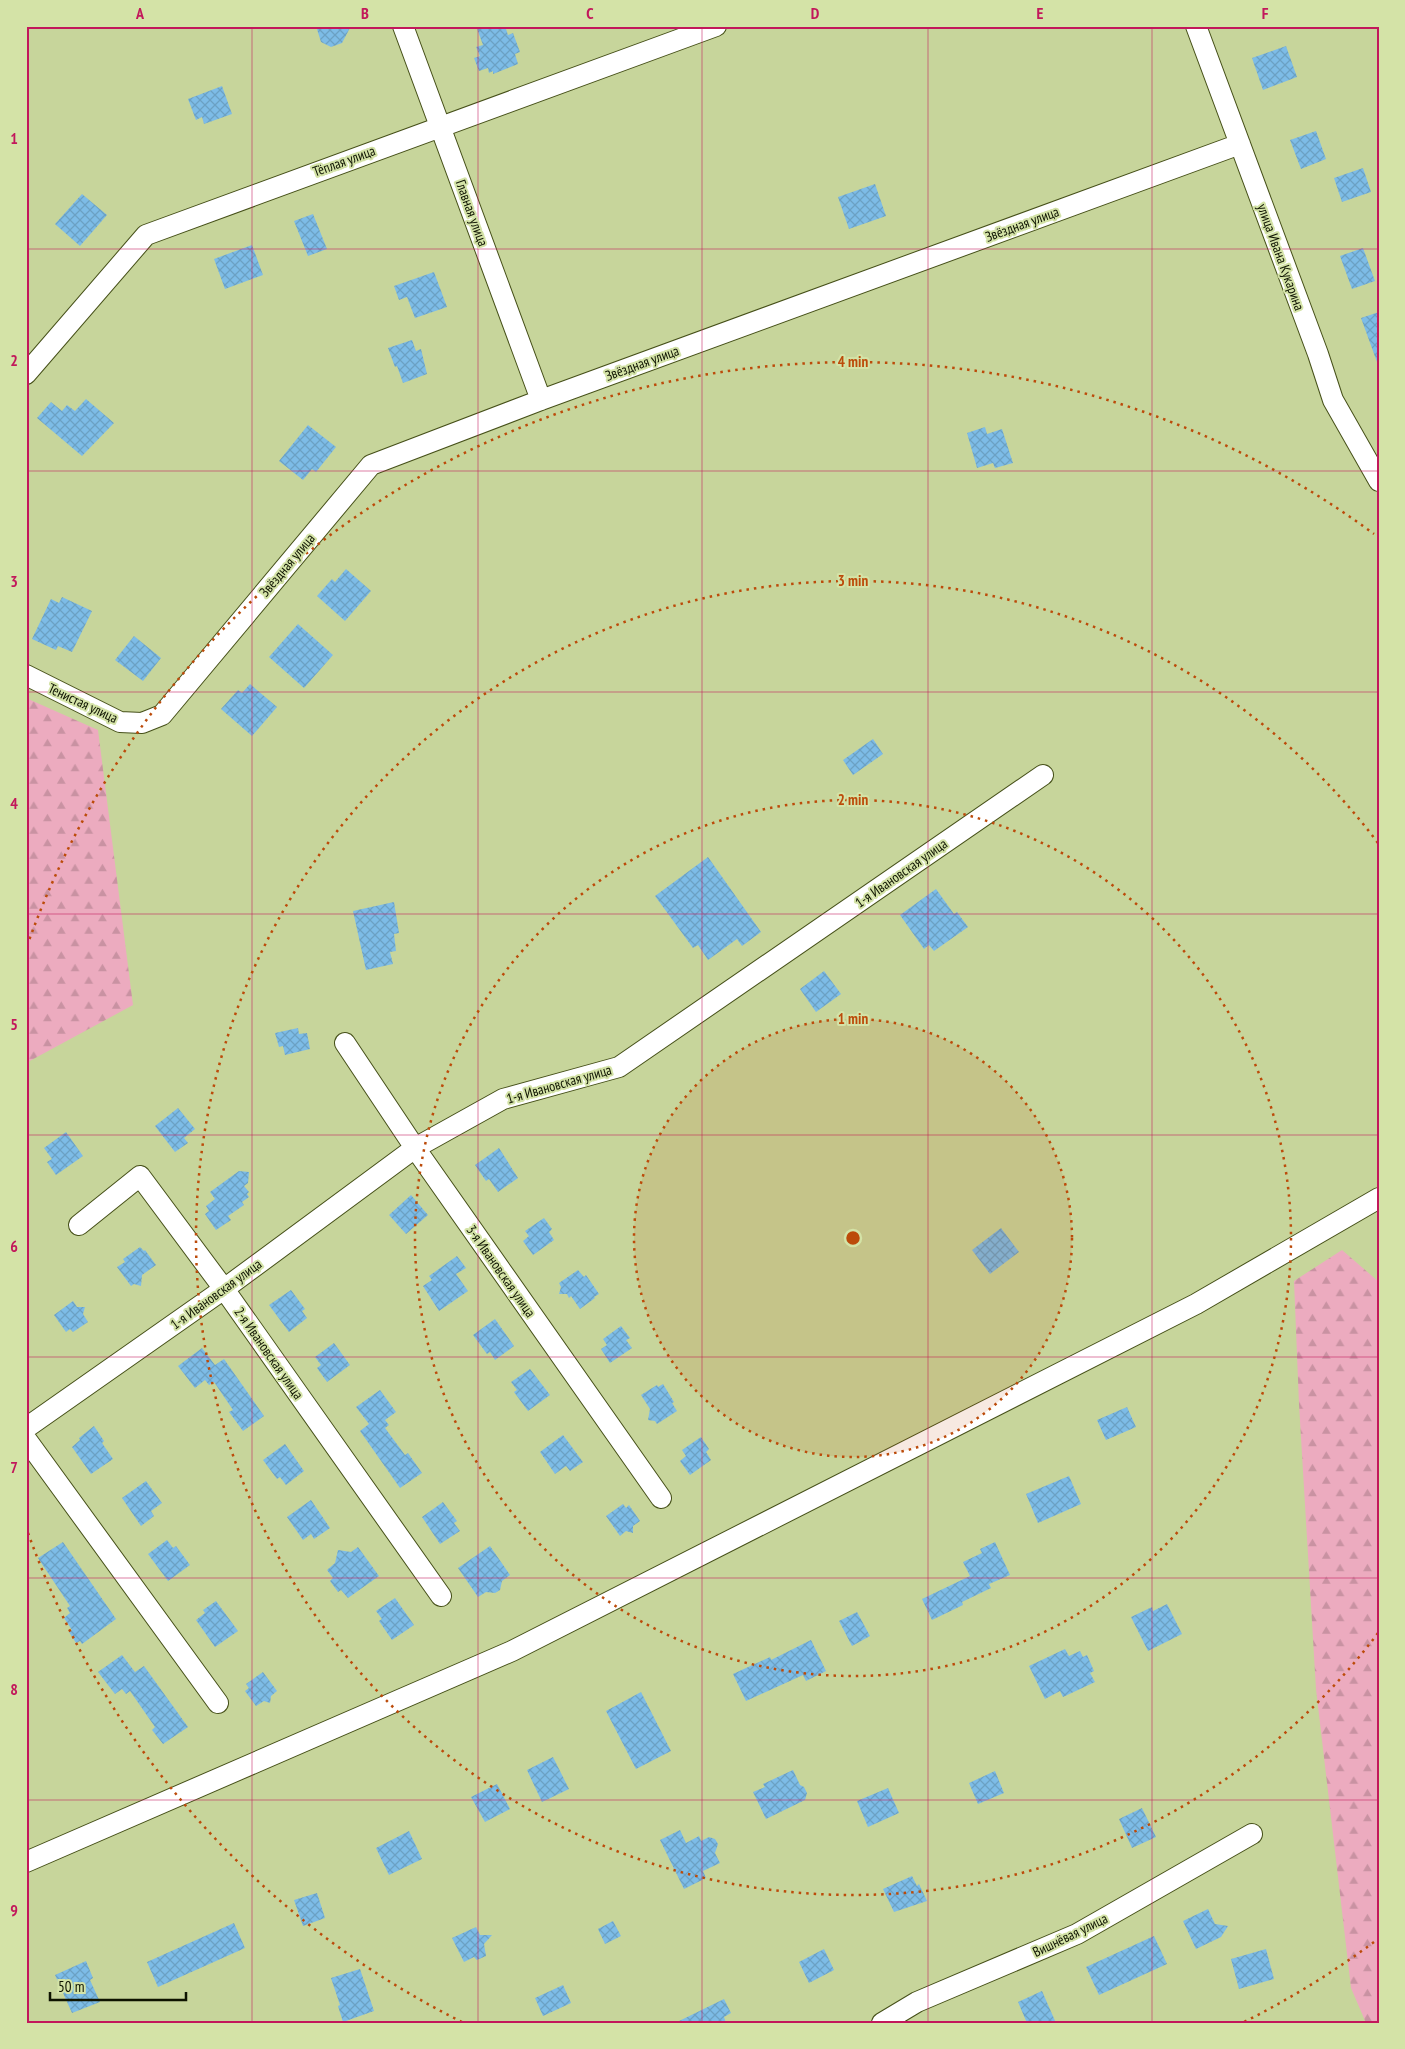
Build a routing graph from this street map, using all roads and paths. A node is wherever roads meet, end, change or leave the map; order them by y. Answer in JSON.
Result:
{"nodes":[{"id":1,"x":403,"y":26,"type":"edge"},
{"id":2,"x":716,"y":26,"type":"edge"},
{"id":3,"x":1196,"y":26,"type":"edge"},
{"id":4,"x":440,"y":126,"type":"junction"},
{"id":5,"x":1240,"y":144,"type":"junction"},
{"id":6,"x":26,"y":374,"type":"edge"},
{"id":7,"x":541,"y":400,"type":"junction"},
{"id":8,"x":1379,"y":481,"type":"edge"},
{"id":9,"x":26,"y":675,"type":"edge"},
{"id":10,"x":142,"y":724,"type":"joint"},
{"id":11,"x":1043,"y":775,"type":"dead end"},
{"id":12,"x":344,"y":1043,"type":"dead end"},
{"id":13,"x":415,"y":1148,"type":"junction"},
{"id":14,"x":1379,"y":1198,"type":"edge"},
{"id":15,"x":79,"y":1225,"type":"dead end"},
{"id":16,"x":224,"y":1289,"type":"junction"},
{"id":17,"x":26,"y":1428,"type":"edge"},
{"id":18,"x":26,"y":1439,"type":"edge"},
{"id":19,"x":660,"y":1498,"type":"dead end"},
{"id":20,"x":441,"y":1596,"type":"dead end"},
{"id":21,"x":218,"y":1703,"type":"dead end"},
{"id":22,"x":1252,"y":1834,"type":"dead end"},
{"id":23,"x":26,"y":1862,"type":"edge"},
{"id":24,"x":882,"y":2023,"type":"edge"}],
"edges":[{"from":1,"to":4,"type":"street","name":"Главная улица"},
{"from":2,"to":4,"type":"street","name":"Тёплая улица"},
{"from":3,"to":5,"type":"street","name":"улица Ивана Кукарина"},
{"from":4,"to":6,"type":"street","name":"Тёплая улица"},
{"from":4,"to":7,"type":"street","name":"Главная улица"},
{"from":5,"to":7,"type":"street","name":"Звёздная улица"},
{"from":5,"to":8,"type":"street","name":"улица Ивана Кукарина"},
{"from":7,"to":10,"type":"street","name":"Звёздная улица"},
{"from":9,"to":10,"type":"street","name":"Тенистая улица"},
{"from":11,"to":13,"type":"street","name":"1-я Ивановская улица"},
{"from":12,"to":13,"type":"street","name":"3-я Ивановская улица"},
{"from":13,"to":16,"type":"street","name":"1-я Ивановская улица"},
{"from":13,"to":19,"type":"street","name":"3-я Ивановская улица"},
{"from":14,"to":23,"type":"street"},
{"from":15,"to":16,"type":"street","name":"2-я Ивановская улица"},
{"from":16,"to":17,"type":"street","name":"1-я Ивановская улица"},
{"from":16,"to":20,"type":"street","name":"2-я Ивановская улица"},
{"from":18,"to":21,"type":"street"},
{"from":22,"to":24,"type":"street","name":"Вишнёвая улица"}]}
